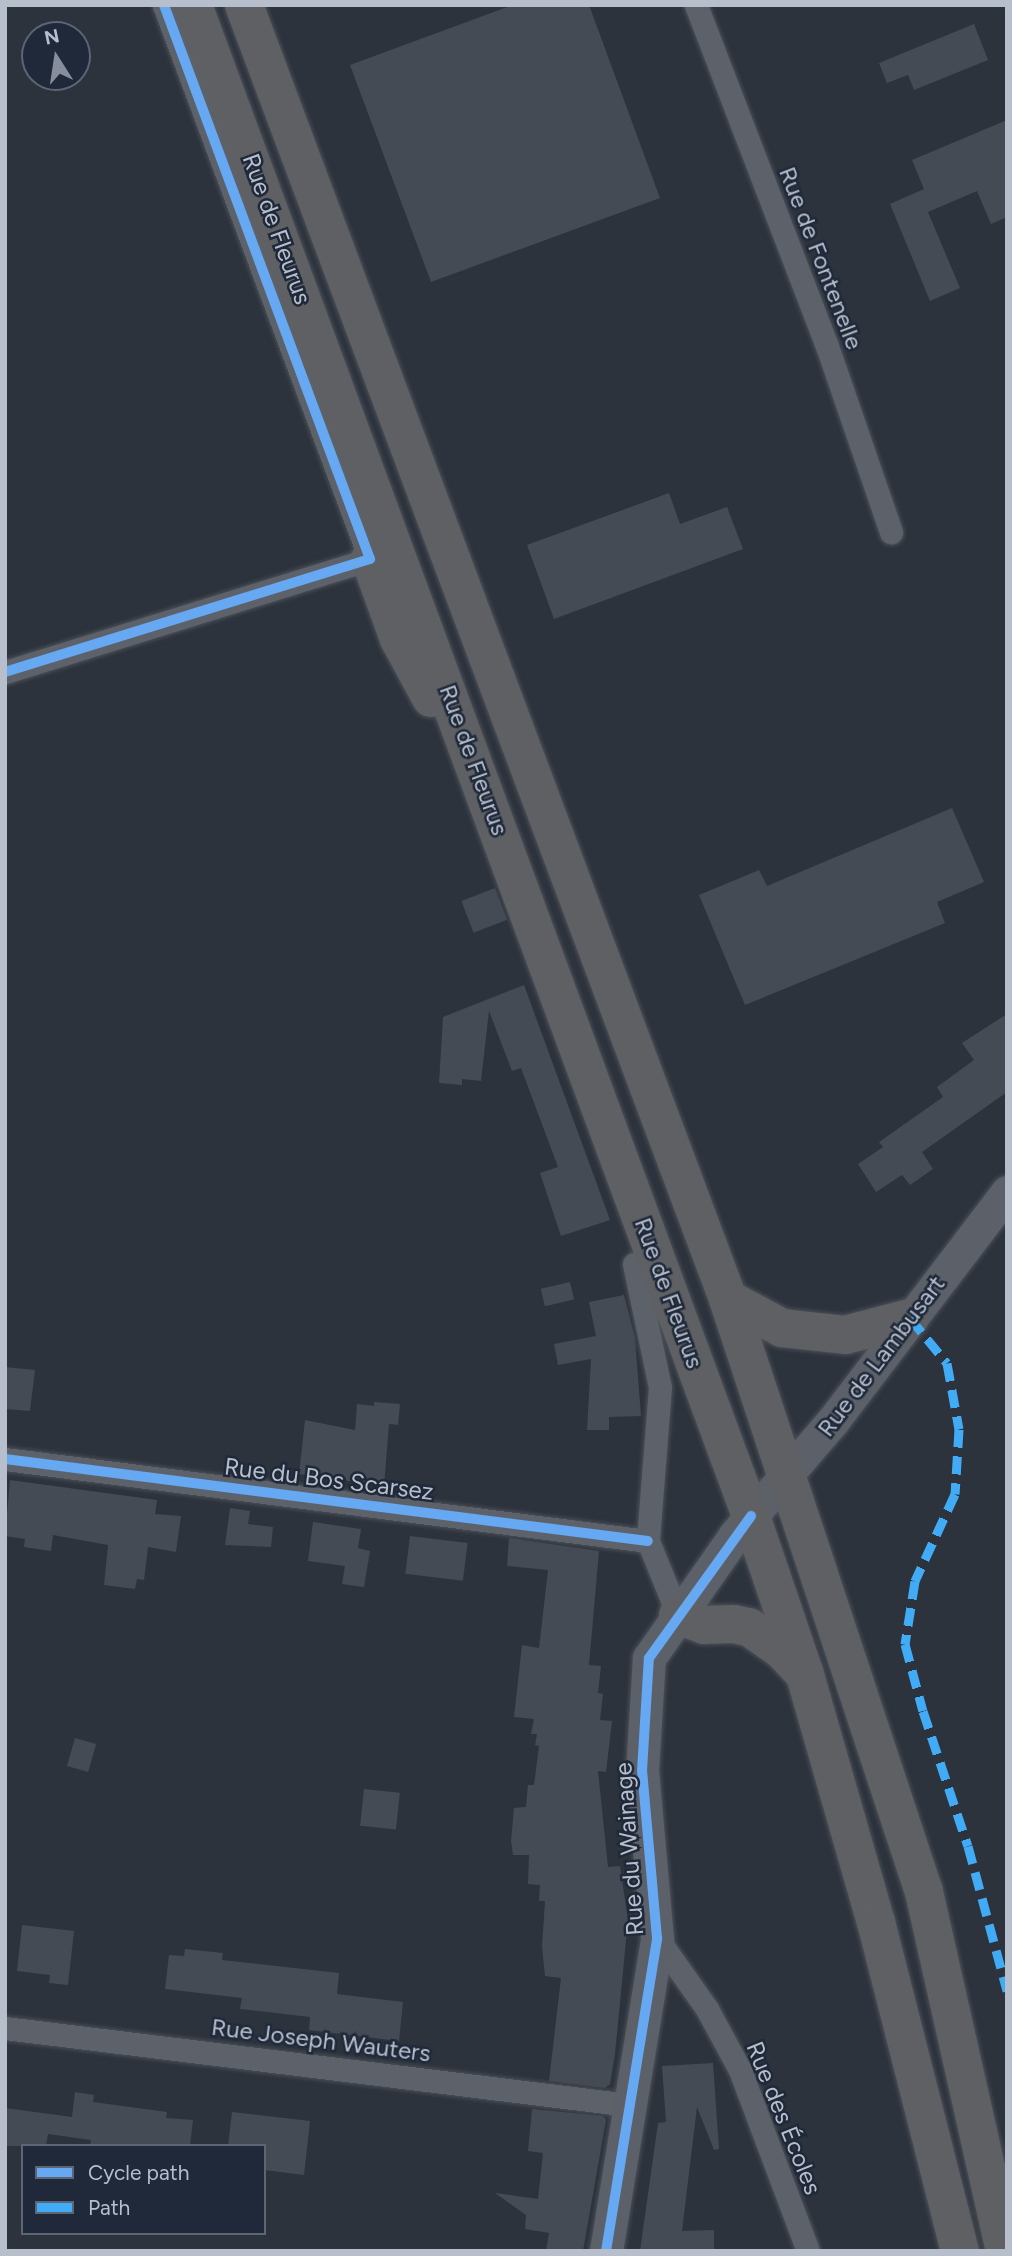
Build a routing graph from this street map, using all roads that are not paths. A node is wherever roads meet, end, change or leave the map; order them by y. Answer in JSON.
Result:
{"nodes":[{"id":1,"x":164,"y":5,"type":"edge"},
{"id":2,"x":193,"y":5,"type":"edge"},
{"id":3,"x":244,"y":5,"type":"edge"},
{"id":4,"x":696,"y":5,"type":"edge"},
{"id":5,"x":891,"y":532,"type":"dead end"},
{"id":6,"x":370,"y":559,"type":"junction"},
{"id":7,"x":5,"y":672,"type":"edge"},
{"id":8,"x":462,"y":727,"type":"junction"},
{"id":9,"x":1007,"y":1192,"type":"edge"},
{"id":10,"x":634,"y":1264,"type":"dead end"},
{"id":11,"x":728,"y":1298,"type":"junction"},
{"id":12,"x":910,"y":1318,"type":"junction"},
{"id":13,"x":5,"y":1459,"type":"edge"},
{"id":14,"x":788,"y":1476,"type":"junction"},
{"id":15,"x":751,"y":1516,"type":"junction"},
{"id":16,"x":648,"y":1541,"type":"junction"},
{"id":17,"x":678,"y":1615,"type":"junction"},
{"id":18,"x":805,"y":1675,"type":"junction"},
{"id":19,"x":657,"y":1938,"type":"junction"},
{"id":20,"x":5,"y":2028,"type":"edge"},
{"id":21,"x":629,"y":2105,"type":"junction"},
{"id":22,"x":606,"y":2251,"type":"edge"},
{"id":23,"x":808,"y":2251,"type":"edge"},
{"id":24,"x":960,"y":2251,"type":"edge"},
{"id":25,"x":1005,"y":2251,"type":"edge"}],
"edges":[{"from":1,"to":6,"type":"street"},
{"from":2,"to":8,"type":"highway","name":"Rue de Fleurus"},
{"from":3,"to":11,"type":"highway","name":"Rue de Fleurus"},
{"from":4,"to":5,"type":"street","name":"Rue de Fontenelle"},
{"from":6,"to":7,"type":"street"},
{"from":6,"to":8,"type":"highway"},
{"from":8,"to":15,"type":"highway","name":"Rue de Fleurus"},
{"from":9,"to":12,"type":"street","name":"Rue de Lambusart"},
{"from":10,"to":16,"type":"street","name":"Rue de Fleurus"},
{"from":11,"to":12,"type":"highway"},
{"from":11,"to":14,"type":"highway","name":"Rue de Fleurus"},
{"from":12,"to":14,"type":"street","name":"Rue de Lambusart"},
{"from":13,"to":16,"type":"street","name":"Rue du Bos Scarsez"},
{"from":14,"to":15,"type":"street","name":"Rue de Lambusart"},
{"from":14,"to":25,"type":"highway","name":"Rue de Fleurus"},
{"from":15,"to":17,"type":"street","name":"Rue du Wainage"},
{"from":15,"to":18,"type":"highway","name":"Rue de Fleurus"},
{"from":16,"to":17,"type":"street","name":"Rue de Fleurus"},
{"from":17,"to":18,"type":"highway"},
{"from":17,"to":19,"type":"street","name":"Rue du Wainage"},
{"from":18,"to":24,"type":"highway","name":"Rue de Fleurus"},
{"from":19,"to":21,"type":"street","name":"Rue du Wainage"},
{"from":19,"to":23,"type":"street","name":"Rue des Écoles"},
{"from":20,"to":21,"type":"street","name":"Rue Joseph Wauters"},
{"from":21,"to":22,"type":"street","name":"Rue du Wainage"}]}
